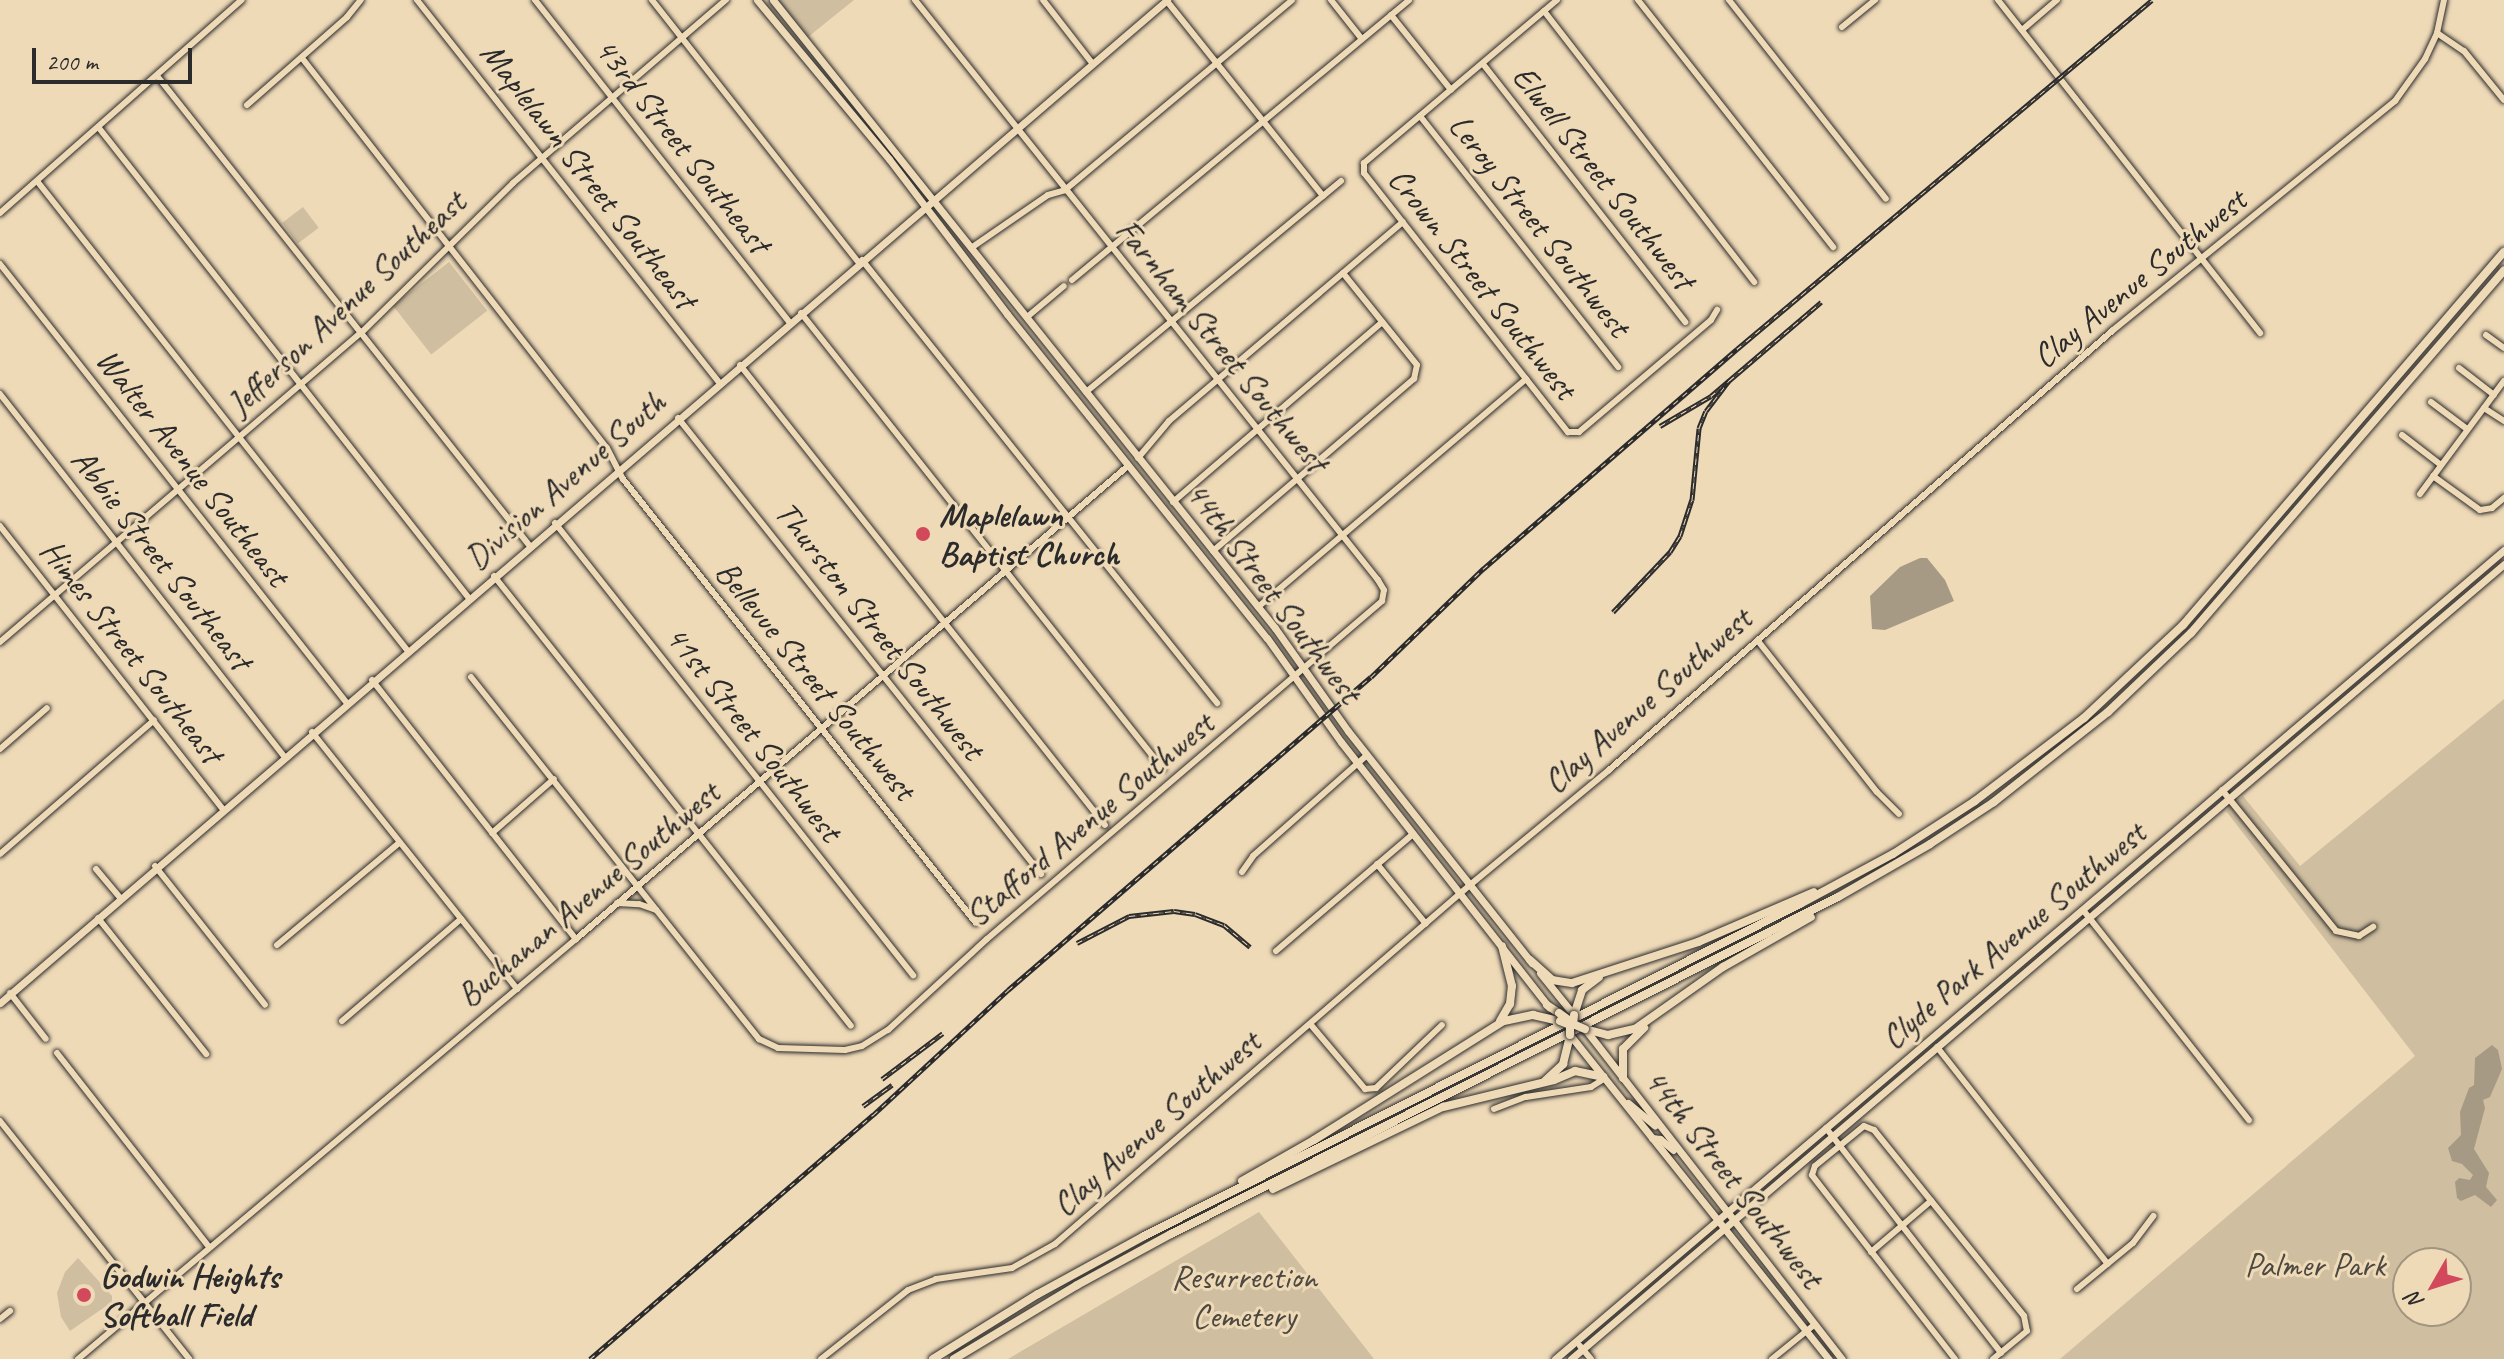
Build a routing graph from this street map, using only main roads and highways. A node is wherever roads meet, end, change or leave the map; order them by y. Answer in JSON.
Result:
{"nodes":[{"id":1,"x":757,"y":0,"type":"edge"},
{"id":2,"x":773,"y":0,"type":"edge"},
{"id":3,"x":1166,"y":0,"type":"edge"},
{"id":4,"x":934,"y":201,"type":"junction"},
{"id":5,"x":926,"y":207,"type":"junction"},
{"id":6,"x":2504,"y":251,"type":"edge"},
{"id":7,"x":2504,"y":271,"type":"edge"},
{"id":8,"x":2504,"y":279,"type":"edge"},
{"id":9,"x":1007,"y":314,"type":"junction"},
{"id":10,"x":1027,"y":317,"type":"junction"},
{"id":11,"x":2445,"y":340,"type":"junction"},
{"id":12,"x":1047,"y":343,"type":"junction"},
{"id":13,"x":1031,"y":344,"type":"junction"},
{"id":14,"x":1047,"y":364,"type":"junction"},
{"id":15,"x":1066,"y":367,"type":"junction"},
{"id":16,"x":1170,"y":516,"type":"junction"},
{"id":17,"x":1196,"y":531,"type":"junction"},
{"id":18,"x":2504,"y":550,"type":"edge"},
{"id":19,"x":2487,"y":564,"type":"junction"},
{"id":20,"x":2504,"y":564,"type":"edge"},
{"id":21,"x":2494,"y":572,"type":"junction"},
{"id":22,"x":2377,"y":659,"type":"junction"},
{"id":23,"x":2384,"y":667,"type":"junction"},
{"id":24,"x":2264,"y":755,"type":"junction"},
{"id":25,"x":2271,"y":764,"type":"junction"},
{"id":26,"x":1897,"y":864,"type":"junction"},
{"id":27,"x":1859,"y":873,"type":"junction"},
{"id":28,"x":1502,"y":946,"type":"junction"},
{"id":29,"x":1530,"y":960,"type":"junction"},
{"id":30,"x":1619,"y":968,"type":"junction"},
{"id":31,"x":2003,"y":977,"type":"junction"},
{"id":32,"x":1993,"y":1001,"type":"junction"},
{"id":33,"x":0,"y":1003,"type":"edge"},
{"id":34,"x":1547,"y":1005,"type":"joint"},
{"id":35,"x":1667,"y":1008,"type":"junction"},
{"id":36,"x":1555,"y":1017,"type":"junction"},
{"id":37,"x":1572,"y":1025,"type":"junction"},
{"id":38,"x":1486,"y":1032,"type":"junction"},
{"id":39,"x":1590,"y":1032,"type":"junction"},
{"id":40,"x":1603,"y":1078,"type":"junction"},
{"id":41,"x":1623,"y":1078,"type":"junction"},
{"id":42,"x":1545,"y":1081,"type":"junction"},
{"id":43,"x":1622,"y":1101,"type":"junction"},
{"id":44,"x":1662,"y":1130,"type":"junction"},
{"id":45,"x":1652,"y":1138,"type":"junction"},
{"id":46,"x":1682,"y":1155,"type":"junction"},
{"id":47,"x":1230,"y":1204,"type":"junction"},
{"id":48,"x":1727,"y":1212,"type":"junction"},
{"id":49,"x":1186,"y":1214,"type":"junction"},
{"id":50,"x":1718,"y":1220,"type":"junction"},
{"id":51,"x":1733,"y":1221,"type":"junction"},
{"id":52,"x":1724,"y":1228,"type":"junction"},
{"id":53,"x":933,"y":1359,"type":"edge"},
{"id":54,"x":954,"y":1359,"type":"edge"},
{"id":55,"x":1555,"y":1359,"type":"edge"},
{"id":56,"x":1571,"y":1359,"type":"edge"},
{"id":57,"x":1829,"y":1359,"type":"edge"},
{"id":58,"x":1842,"y":1359,"type":"edge"}],
"edges":[{"from":1,"to":5,"type":"main road","name":"44th Street Southwest"},
{"from":2,"to":4,"type":"main road","name":"44th Street Southwest"},
{"from":3,"to":4,"type":"main road","name":"Division Avenue South"},
{"from":4,"to":5,"type":"main road","name":"Division Avenue South"},
{"from":4,"to":10,"type":"main road","name":"44th Street Southwest"},
{"from":5,"to":9,"type":"main road","name":"44th Street Southwest"},
{"from":5,"to":33,"type":"main road","name":"Division Avenue South"},
{"from":6,"to":27,"type":"highway"},
{"from":7,"to":11,"type":"highway"},
{"from":8,"to":11,"type":"highway"},
{"from":9,"to":10,"type":"main road"},
{"from":9,"to":13,"type":"main road","name":"44th Street Southwest"},
{"from":10,"to":12,"type":"main road","name":"44th Street Southwest"},
{"from":11,"to":26,"type":"highway"},
{"from":12,"to":13,"type":"main road"},
{"from":12,"to":15,"type":"main road","name":"44th Street Southwest"},
{"from":13,"to":14,"type":"main road","name":"44th Street Southwest"},
{"from":14,"to":15,"type":"main road"},
{"from":14,"to":16,"type":"main road","name":"44th Street Southwest"},
{"from":15,"to":17,"type":"main road","name":"44th Street Southwest"},
{"from":16,"to":17,"type":"main road"},
{"from":16,"to":28,"type":"main road","name":"44th Street Southwest"},
{"from":17,"to":29,"type":"main road","name":"44th Street Southwest"},
{"from":18,"to":19,"type":"main road","name":"Clyde Park Avenue Southwest"},
{"from":19,"to":21,"type":"main road"},
{"from":19,"to":22,"type":"main road","name":"Clyde Park Avenue Southwest"},
{"from":20,"to":21,"type":"main road","name":"Clyde Park Avenue Southwest"},
{"from":21,"to":23,"type":"main road","name":"Clyde Park Avenue Southwest"},
{"from":22,"to":23,"type":"main road"},
{"from":22,"to":24,"type":"main road","name":"Clyde Park Avenue Southwest"},
{"from":23,"to":25,"type":"main road","name":"Clyde Park Avenue Southwest"},
{"from":24,"to":25,"type":"main road"},
{"from":24,"to":31,"type":"main road","name":"Clyde Park Avenue Southwest"},
{"from":25,"to":32,"type":"main road","name":"Clyde Park Avenue Southwest"},
{"from":26,"to":35,"type":"highway"},
{"from":26,"to":47,"type":"highway"},
{"from":27,"to":30,"type":"highway"},
{"from":27,"to":49,"type":"highway"},
{"from":28,"to":34,"type":"main road","name":"44th Street Southwest"},
{"from":28,"to":38,"type":"highway"},
{"from":29,"to":30,"type":"highway"},
{"from":29,"to":37,"type":"main road","name":"44th Street Southwest"},
{"from":30,"to":37,"type":"highway"},
{"from":31,"to":32,"type":"main road"},
{"from":31,"to":48,"type":"main road","name":"Clyde Park Avenue Southwest"},
{"from":32,"to":51,"type":"main road","name":"Clyde Park Avenue Southwest"},
{"from":34,"to":36,"type":"highway"},
{"from":35,"to":39,"type":"highway"},
{"from":35,"to":41,"type":"highway"},
{"from":36,"to":37,"type":"highway","bridge":true},
{"from":36,"to":38,"type":"highway"},
{"from":37,"to":39,"type":"highway","bridge":true},
{"from":37,"to":40,"type":"main road","name":"44th Street Southwest"},
{"from":37,"to":42,"type":"highway"},
{"from":38,"to":49,"type":"highway"},
{"from":39,"to":41,"type":"main road","name":"44th Street Southwest"},
{"from":40,"to":42,"type":"highway"},
{"from":40,"to":43,"type":"main road","name":"44th Street Southwest"},
{"from":41,"to":44,"type":"main road","name":"44th Street Southwest"},
{"from":42,"to":47,"type":"highway"},
{"from":43,"to":44,"type":"main road"},
{"from":43,"to":45,"type":"main road","name":"44th Street Southwest"},
{"from":44,"to":46,"type":"main road","name":"44th Street Southwest"},
{"from":45,"to":46,"type":"main road"},
{"from":45,"to":50,"type":"main road","name":"44th Street Southwest"},
{"from":46,"to":48,"type":"main road","name":"44th Street Southwest"},
{"from":47,"to":54,"type":"highway"},
{"from":48,"to":50,"type":"main road","name":"Clyde Park Avenue Southwest"},
{"from":48,"to":51,"type":"main road","name":"44th Street Southwest"},
{"from":49,"to":53,"type":"highway"},
{"from":50,"to":52,"type":"main road","name":"44th Street Southwest"},
{"from":50,"to":55,"type":"main road","name":"Clyde Park Avenue Southwest"},
{"from":51,"to":52,"type":"main road","name":"Clyde Park Avenue Southwest"},
{"from":51,"to":58,"type":"main road","name":"44th Street Southwest"},
{"from":52,"to":56,"type":"main road","name":"Clyde Park Avenue Southwest"},
{"from":52,"to":57,"type":"main road","name":"44th Street Southwest"}]}
